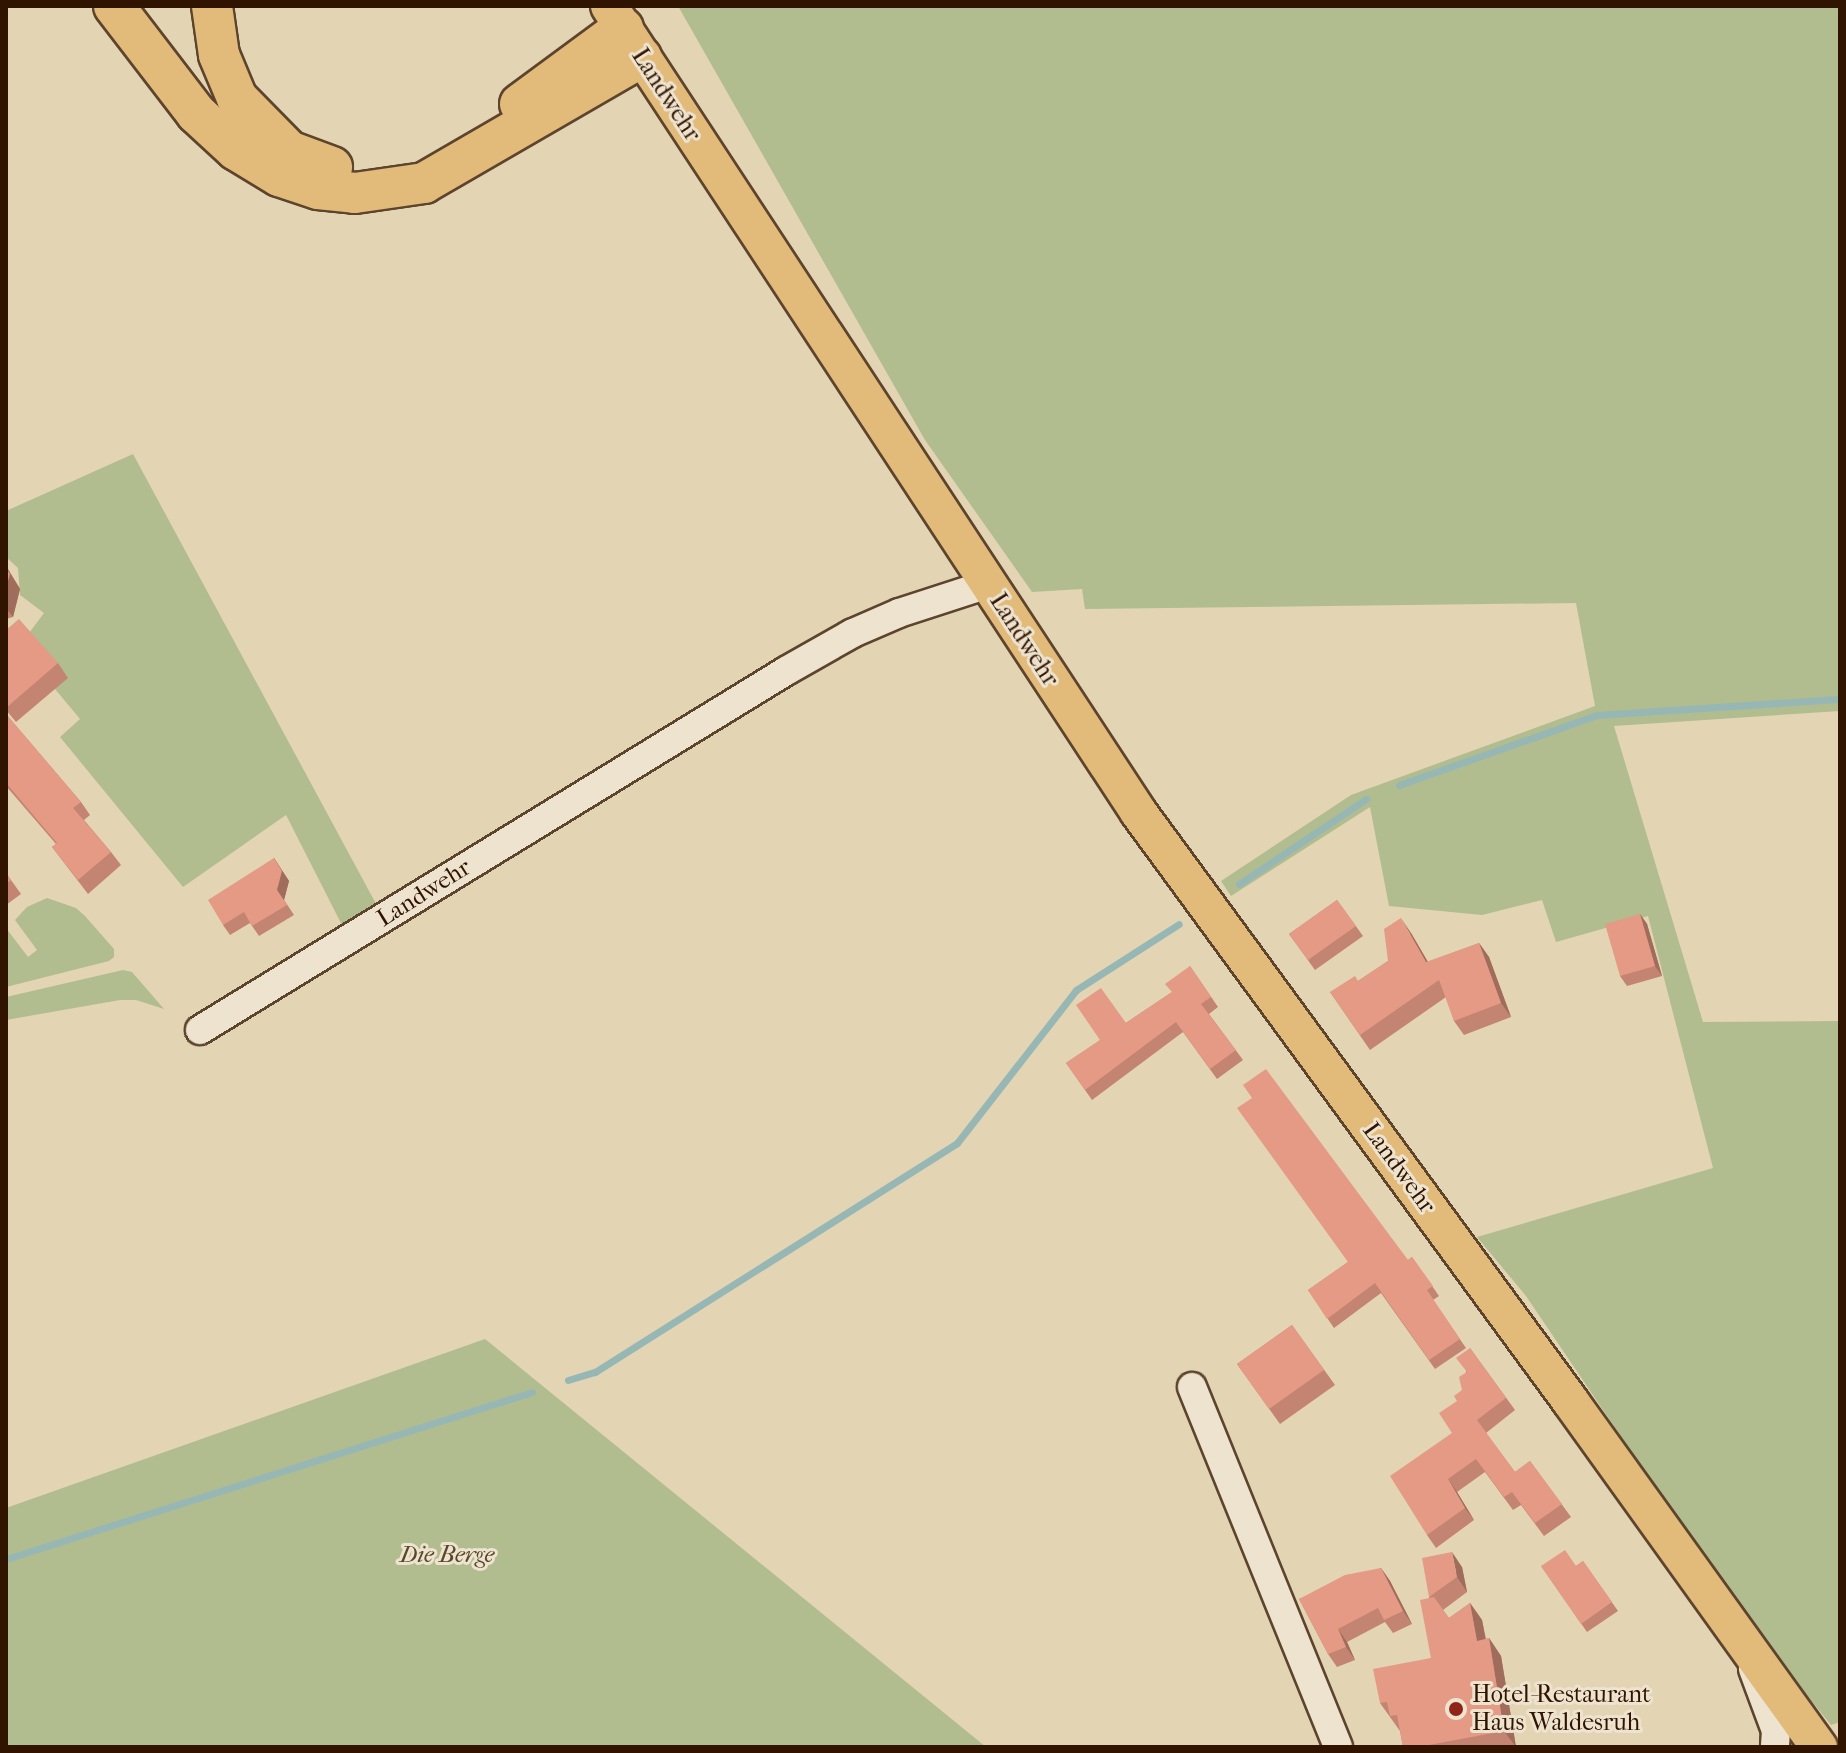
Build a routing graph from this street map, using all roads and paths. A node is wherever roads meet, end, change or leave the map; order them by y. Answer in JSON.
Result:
{"nodes":[{"id":1,"x":114,"y":6,"type":"edge"},
{"id":2,"x":212,"y":6,"type":"edge"},
{"id":3,"x":624,"y":30,"type":"edge"},
{"id":4,"x":988,"y":584,"type":"junction"},
{"id":5,"x":200,"y":1030,"type":"dead end"},
{"id":6,"x":1192,"y":1387,"type":"dead end"},
{"id":7,"x":1746,"y":1649,"type":"junction"},
{"id":8,"x":1338,"y":1747,"type":"edge"},
{"id":9,"x":1775,"y":1747,"type":"edge"},
{"id":10,"x":1819,"y":1747,"type":"edge"}],
"edges":[{"from":1,"to":3,"type":"highway"},
{"from":2,"to":3,"type":"highway"},
{"from":3,"to":4,"type":"main road","name":"Landwehr"},
{"from":4,"to":5,"type":"street","name":"Landwehr"},
{"from":4,"to":7,"type":"main road","name":"Landwehr"},
{"from":6,"to":8,"type":"street"},
{"from":7,"to":9,"type":"street"},
{"from":7,"to":10,"type":"main road","name":"Landwehr"}]}
